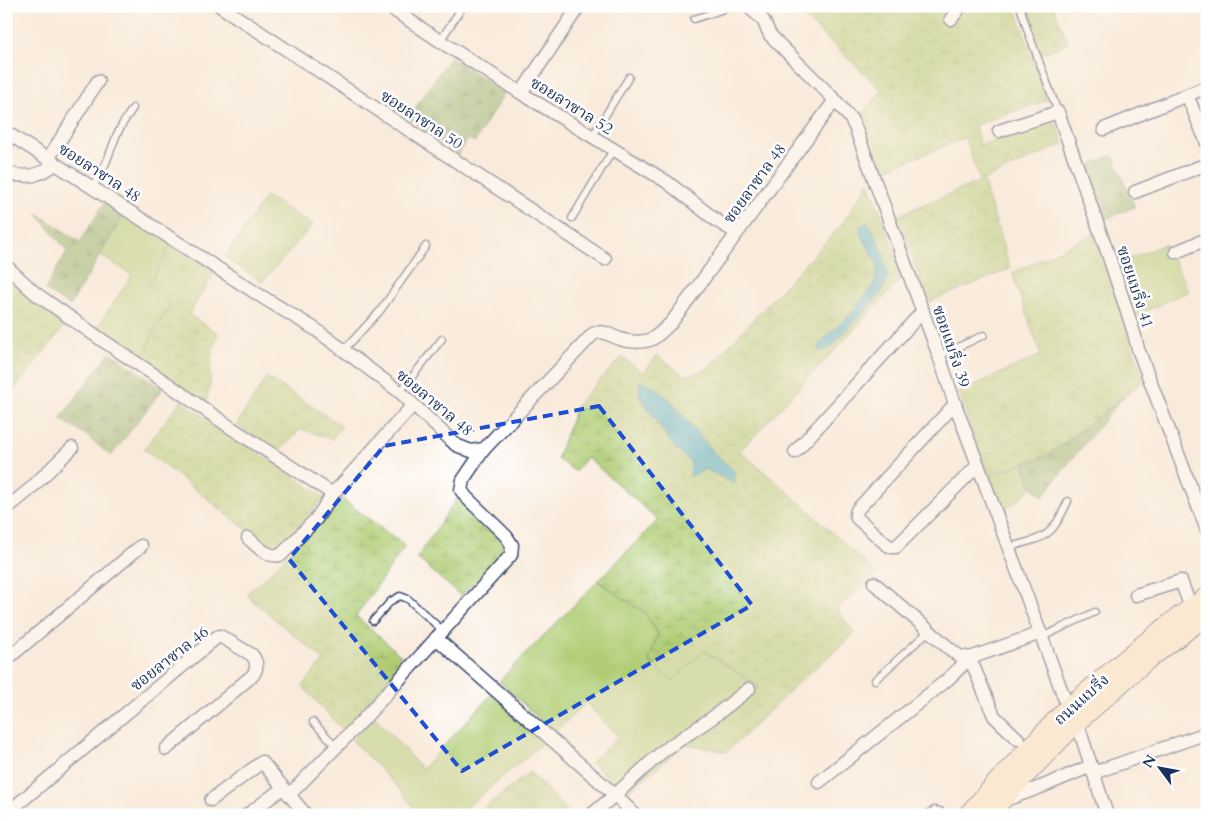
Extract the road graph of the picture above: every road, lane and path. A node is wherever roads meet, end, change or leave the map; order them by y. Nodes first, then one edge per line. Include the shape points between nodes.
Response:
1 (220, 6) edge
2 (388, 6) edge
3 (463, 6) edge
4 (579, 6) edge
5 (728, 6) edge
6 (748, 6) edge
7 (766, 6) edge
8 (961, 6) edge
9 (1020, 6) edge
10 (694, 19) dead end
11 (951, 19) dead end
12 (763, 20) junction
13 (440, 41) junction
14 (629, 78) dead end
15 (98, 81) dead end
16 (1207, 88) edge
17 (520, 93) junction
18 (1187, 95) junction
19 (836, 100) junction
20 (133, 108) dead end
21 (1058, 112) junction
22 (1104, 129) dead end
23 (998, 131) dead end
24 (6, 132) edge
25 (592, 137) junction
26 (1207, 143) edge
27 (613, 150) junction
28 (52, 161) junction
29 (1207, 164) edge
30 (6, 174) edge
31 (93, 187) junction
32 (1135, 192) dead end
33 (572, 218) dead end
34 (737, 234) junction
35 (1207, 239) edge
36 (426, 246) dead end
37 (1176, 252) dead end
38 (606, 259) dead end
39 (6, 266) edge
40 (922, 311) junction
41 (984, 335) dead end
42 (442, 339) dead end
43 (344, 350) junction
44 (939, 356) junction
45 (400, 392) junction
46 (955, 404) junction
47 (413, 405) junction
48 (72, 448) dead end
49 (484, 450) junction
50 (796, 452) dead end
51 (978, 465) junction
52 (334, 492) junction
53 (1068, 501) dead end
54 (6, 509) edge
55 (1207, 530) edge
56 (248, 538) dead end
57 (141, 546) dead end
58 (1009, 548) junction
59 (874, 583) dead end
60 (1136, 595) dead end
61 (1207, 597) edge
62 (1095, 612) dead end
63 (1199, 612) edge
64 (373, 621) dead end
65 (929, 631) junction
66 (440, 635) junction
67 (1042, 635) junction
68 (970, 658) junction
69 (6, 660) edge
70 (875, 680) dead end
71 (749, 689) dead end
72 (1072, 715) junction
73 (313, 722) dead end
74 (1207, 733) edge
75 (1018, 740) dead end
76 (337, 747) junction
77 (166, 749) dead end
78 (1092, 770) junction
79 (819, 782) dead end
80 (286, 792) junction
81 (616, 795) junction
82 (211, 800) dead end
83 (995, 808) edge
84 (6, 814) edge
85 (247, 815) edge
86 (306, 815) edge
87 (591, 815) edge
88 (635, 815) edge
89 (926, 815) edge
90 (944, 815) edge
91 (968, 815) edge
92 (1107, 815) edge

1 - 38 street, ซอยลาซาล 50
2 - 13 street, ซอยลาซาล 52
3 - 13 lane
4 - 17 street
5 - 10 lane
6 - 12 street, ซอยแบริ่ง 39
7 - 12 street
8 - 11 street
9 - 21 lane
12 - 19 street, ซอยแบริ่ง 39 via 770,35
13 - 17 street, ซอยลาซาล 52
14 - 25 lane
15 - 28 street
16 - 18 street
17 - 25 street, ซอยลาซาล 52
18 - 22 street
18 - 26 street
19 - 34 street, ซอยลาซาล 48
19 - 40 street, ซอยแบริ่ง 39 via 855,127
20 - 31 lane
21 - 23 street
21 - 55 street, ซอยแบริ่ง 41 via 1138,349
24 - 28 street, ซอยลาซาล 48
25 - 27 street, ซอยลาซาล 52
27 - 33 lane
27 - 34 street, ซอยลาซาล 52 via 667,182
28 - 30 street via 35,176
28 - 31 street, ซอยลาซาล 48
29 - 32 street
31 - 43 street, ซอยลาซาล 48
34 - 49 street, ซอยลาซาล 48 via 671,323 654,338 628,341 606,332 593,334
35 - 37 street
36 - 43 lane via 380,311
39 - 52 street via 35,293 102,340 238,433
40 - 44 street, ซอยแบริ่ง 39
40 - 50 street
41 - 44 lane
42 - 45 lane
43 - 45 street, ซอยลาซาล 48
44 - 46 street, ซอยแบริ่ง 39
45 - 47 street, ซอยลาซาล 48
46 - 51 street, ซอยแบริ่ง 39
46 - 51 street via 857,510 857,518 887,544 896,547
47 - 49 street, ซอยลาซาล 48 via 456,445 471,451
47 - 52 street
48 - 54 street
49 - 66 street via 461,490 506,536 512,545 512,555
51 - 58 street, ซอยแบริ่ง 39
52 - 56 street via 316,519 281,555 265,553
53 - 58 lane via 1059,521 1048,534
57 - 69 street
58 - 67 street, ซอยแบริ่ง 39
59 - 65 street
60 - 63 street via 1181,581
61 - 63 main road, ถนนแบริ่ง
62 - 67 lane
63 - 72 main road, ถนนแบริ่ง via 1146,643
64 - 66 lane via 391,600 400,596 408,599
65 - 68 street via 960,656
65 - 70 lane
66 - 76 street
66 - 81 street
67 - 68 street
67 - 72 street, ซอยแบริ่ง 39
68 - 75 street via 994,716
68 - 79 street
71 - 81 street via 663,751
72 - 78 street, ซอยแบริ่ง 39
72 - 83 main road, ถนนแบริ่ง
72 - 91 main road, ถนนแบริ่ง via 998,781
73 - 76 lane
74 - 78 street
76 - 80 street
77 - 84 street, ซอยลาซาล 46 via 253,675 256,663 252,655 217,637
78 - 83 street via 1041,787
78 - 92 street, ซอยแบริ่ง 39
80 - 82 street via 262,762
80 - 85 street
80 - 86 street
81 - 87 street
81 - 88 street
89 - 90 lane via 934,810

